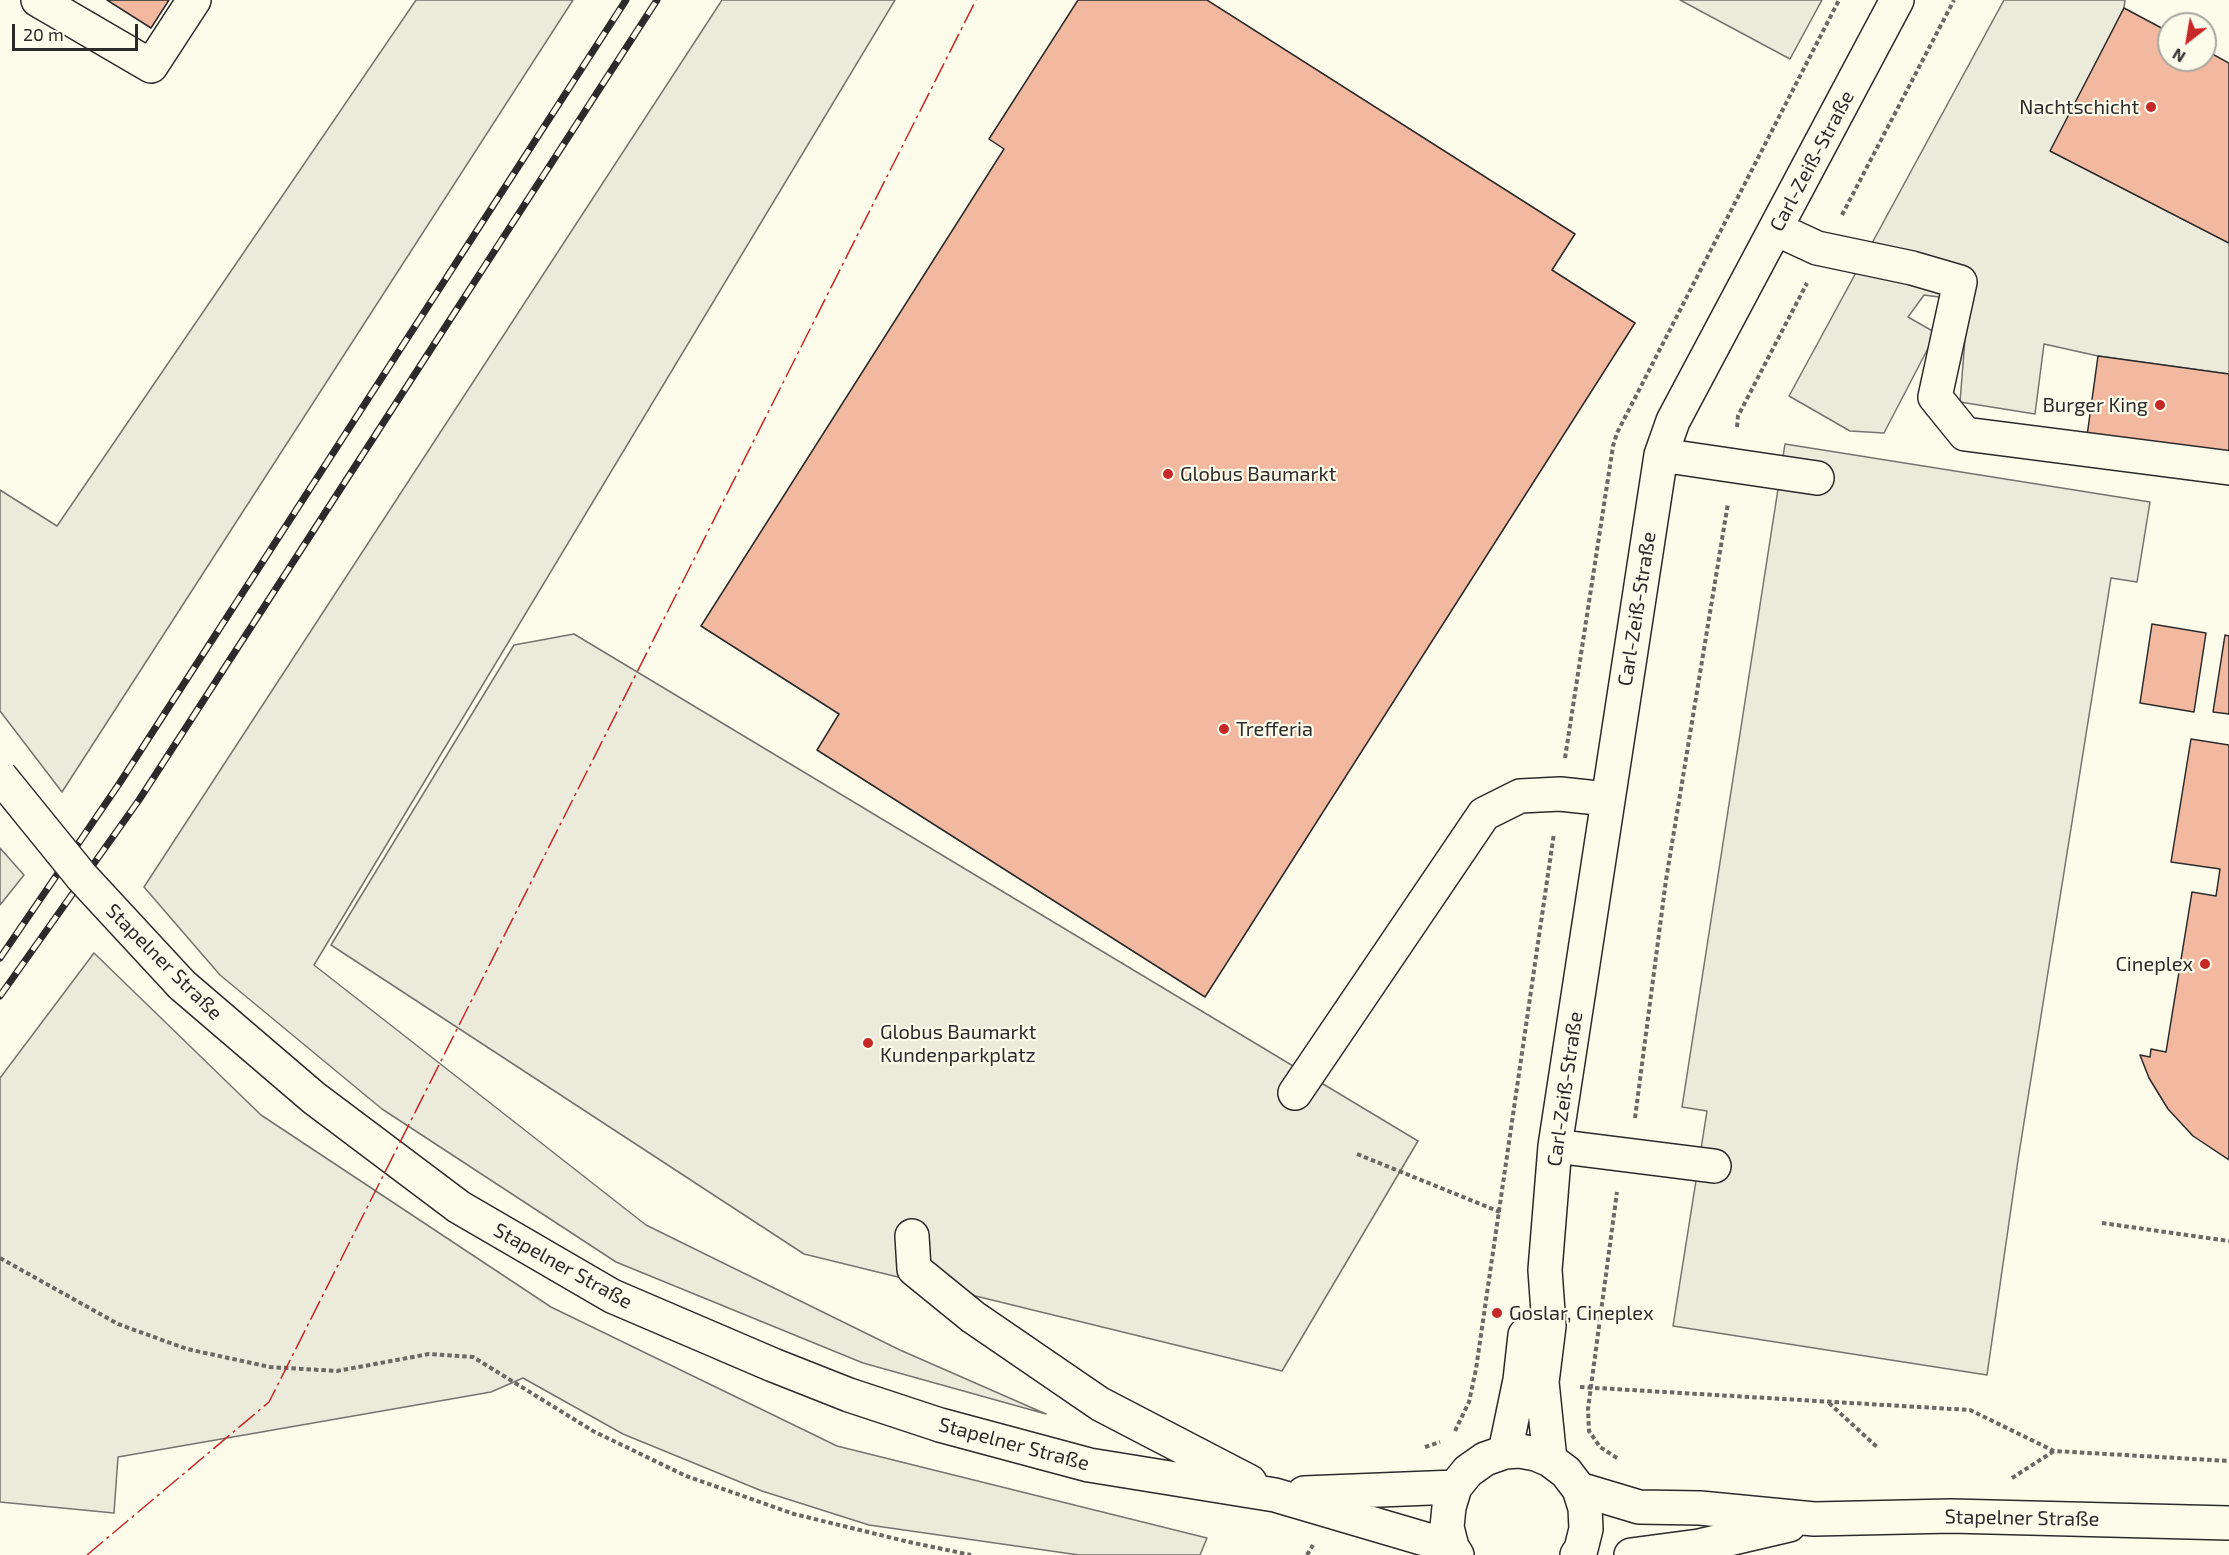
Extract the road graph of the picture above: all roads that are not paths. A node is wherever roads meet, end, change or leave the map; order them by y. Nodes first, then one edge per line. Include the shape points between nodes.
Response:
1 (38, 0) edge
2 (194, 0) edge
3 (1897, 0) edge
4 (1776, 229) junction
5 (1661, 455) junction
6 (2229, 468) edge
7 (1817, 478) dead end
8 (0, 776) edge
9 (1607, 799) junction
10 (1295, 1093) dead end
11 (1555, 1146) junction
12 (1714, 1166) dead end
13 (912, 1236) dead end
14 (1545, 1270) junction
15 (1505, 1452) junction
16 (1550, 1460) junction
17 (1455, 1487) junction
18 (1579, 1489) junction
19 (1275, 1495) junction
20 (1814, 1519) junction
21 (2229, 1523) edge
22 (1455, 1551) edge
23 (1576, 1555) edge
24 (1631, 1555) edge

1 - 2 street via 151,66
3 - 4 street, Carl-Zeiß-Straße
4 - 5 street, Carl-Zeiß-Straße via 1673,421
4 - 6 street via 1824,249 1960,282 1935,397 1965,434
5 - 7 street
5 - 9 street, Carl-Zeiß-Straße
8 - 19 street, Stapelner Straße, bridge via 82,878 182,985 314,1098 459,1207 612,1296 849,1395 940,1425 1089,1465
9 - 10 street via 1560,794 1520,796 1484,814
9 - 11 street, Carl-Zeiß-Straße
11 - 12 street
11 - 14 street, Carl-Zeiß-Straße
13 - 19 street via 914,1269 973,1317 1100,1404
14 - 15 street, Carl-Zeiß-Straße via 1526,1329
14 - 16 street, Carl-Zeiß-Straße via 1549,1326 1542,1382
15 - 16 street via 1520,1451
15 - 17 street via 1485,1459
16 - 18 street
17 - 19 street, Stapelner Straße
17 - 22 street, Stapelner Straße via 1447,1527
18 - 20 street, Stapelner Straße via 1639,1507 1700,1508
18 - 23 street via 1586,1529
19 - 22 street, Stapelner Straße
20 - 21 street, Stapelner Straße via 1951,1516
20 - 24 street, Stapelner Straße via 1699,1546

